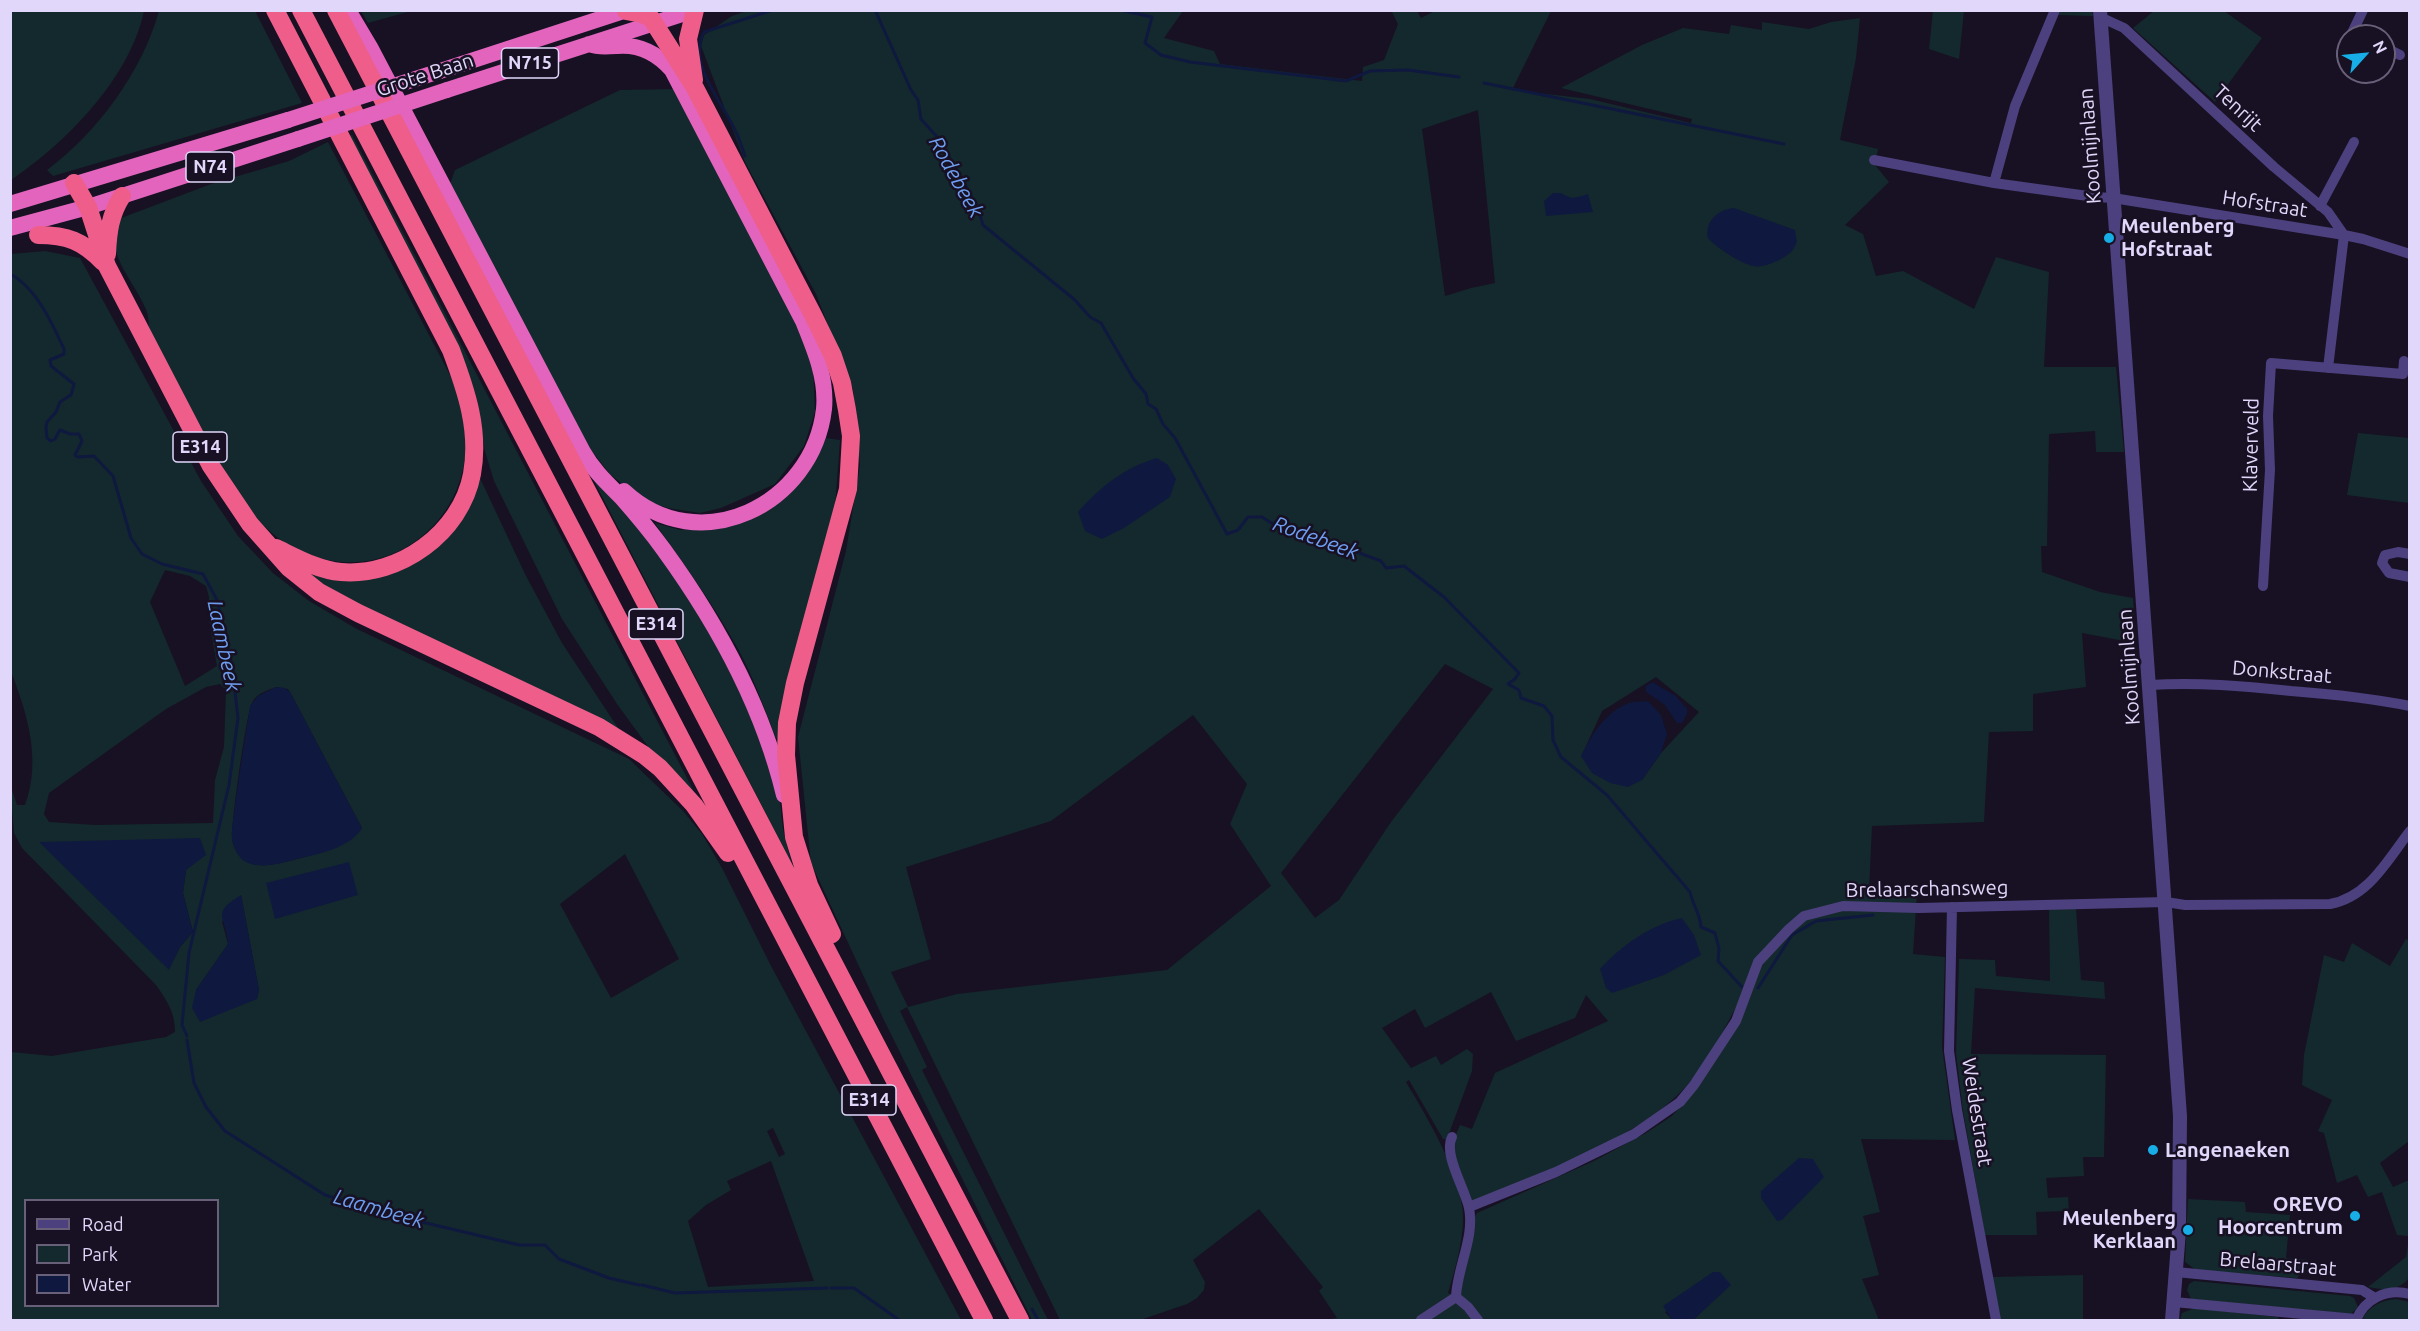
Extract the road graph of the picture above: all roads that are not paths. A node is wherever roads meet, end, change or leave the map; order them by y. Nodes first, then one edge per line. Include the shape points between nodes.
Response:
1 (275, 10) edge
2 (301, 10) edge
3 (336, 10) edge
4 (348, 10) edge
5 (2055, 10) edge
6 (2363, 10) edge
7 (626, 11) edge
8 (690, 11) edge
9 (2100, 14) edge
10 (656, 24) junction
11 (2356, 24) edge
12 (590, 44) junction
13 (2396, 53) edge
14 (2400, 55) dead end
15 (695, 88) junction
16 (364, 95) joint
17 (374, 114) joint
18 (2355, 142) dead end
19 (1874, 160) dead end
20 (74, 183) junction
21 (1994, 183) junction
22 (122, 196) junction
23 (2113, 198) junction
24 (10, 204) edge
25 (2320, 206) junction
26 (83, 209) junction
27 (10, 228) edge
28 (10, 235) edge
29 (38, 235) joint
30 (2344, 235) junction
31 (89, 247) junction
32 (2409, 254) edge
33 (106, 266) junction
34 (2404, 361) dead end
35 (2328, 368) junction
36 (576, 439) junction
37 (269, 544) junction
38 (2409, 554) edge
39 (2409, 577) edge
40 (2263, 586) dead end
41 (2150, 685) junction
42 (2409, 706) edge
43 (2409, 831) edge
44 (794, 837) junction
45 (2405, 847) edge
46 (754, 880) junction
47 (2166, 902) junction
48 (1952, 907) junction
49 (909, 1108) junction
50 (1452, 1137) dead end
51 (1469, 1208) junction
52 (2176, 1272) junction
53 (2408, 1292) edge
54 (1456, 1297) junction
55 (2375, 1298) junction
56 (2174, 1302) junction
57 (984, 1320) edge
58 (1020, 1320) edge
59 (1421, 1320) edge
60 (1478, 1320) edge
61 (1996, 1320) edge
62 (2172, 1320) edge
63 (2356, 1320) edge

1 - 37 highway, E314 via 451,350 466,388 474,453 469,485 456,512 428,545 408,558 370,570 340,572 315,566
2 - 46 highway, E314
3 - 49 highway, E314
4 - 36 highway, E314
5 - 21 street via 2015,106
6 - 11 street
7 - 10 highway via 646,16
7 - 16 highway, Grote Baan / N715, bridge
8 - 10 highway, Grote Baan / N715
8 - 15 highway, E314 via 688,39
9 - 23 street, Koolmijnlaan
9 - 25 street, Tenrijt via 2124,28
10 - 12 highway, Grote Baan / N715
10 - 15 highway, E314
12 - 17 highway, Grote Baan / N715, bridge
12 - 36 highway, E314 via 600,48 619,45 643,49 672,70 803,321 822,374 824,406 815,446 793,481 759,508 716,522 675,519 638,501 616,484
13 - 14 street
15 - 44 highway, E314 via 828,346 848,410 848,489 795,683 788,723 787,772
16 - 20 highway, N74, bridge
17 - 22 highway, N74, bridge
18 - 25 street
19 - 21 street, Hofstraat
20 - 24 highway, N74
20 - 26 highway, E314
21 - 23 street, Hofstraat
22 - 26 highway, N74
22 - 33 highway via 108,231
23 - 30 street, Hofstraat
23 - 41 street, Koolmijnlaan
25 - 30 street, Tenrijt
26 - 27 highway, N74
26 - 31 highway, E314
26 - 33 highway, E314
28 - 29 highway
29 - 31 highway, E314 via 63,237
30 - 32 street, Hofstraat
30 - 35 street
31 - 33 highway, E314
33 - 37 highway, E314 via 232,502
34 - 35 street, Klaverveld via 2403,374
35 - 40 street, Klaverveld via 2271,363
36 - 44 highway, E314 via 590,464 664,550 714,629 759,717 777,765
37 - 46 highway, E314 via 289,568 319,592 358,614 599,727 644,755 694,805 731,859
38 - 39 street via 2385,555 2382,563 2389,573
41 - 42 street, Donkstraat via 2227,685 2372,698
41 - 47 street, Koolmijnlaan
43 - 45 street, Brelaarschansweg
44 - 49 highway, E314 via 809,885 897,1065
45 - 47 street, Brelaarschansweg via 2365,888 2337,903 2185,906
46 - 57 highway, E314
47 - 48 street, Brelaarschansweg
47 - 52 street, Koolmijnlaan via 2180,1116
48 - 51 street, Brelaarschansweg via 1843,906 1804,916 1758,962 1736,1021 1680,1102 1634,1134
48 - 61 street, Weidestraat via 1949,1051
49 - 58 highway, E314
50 - 51 street via 1451,1156
51 - 54 street
52 - 55 street, Brelaarstraat via 2362,1290
52 - 56 street, Koolmijnlaan
53 - 55 street, Brelaarstraat
54 - 59 street
54 - 60 street
55 - 63 street
56 - 62 street, Koolmijnlaan
56 - 63 street

